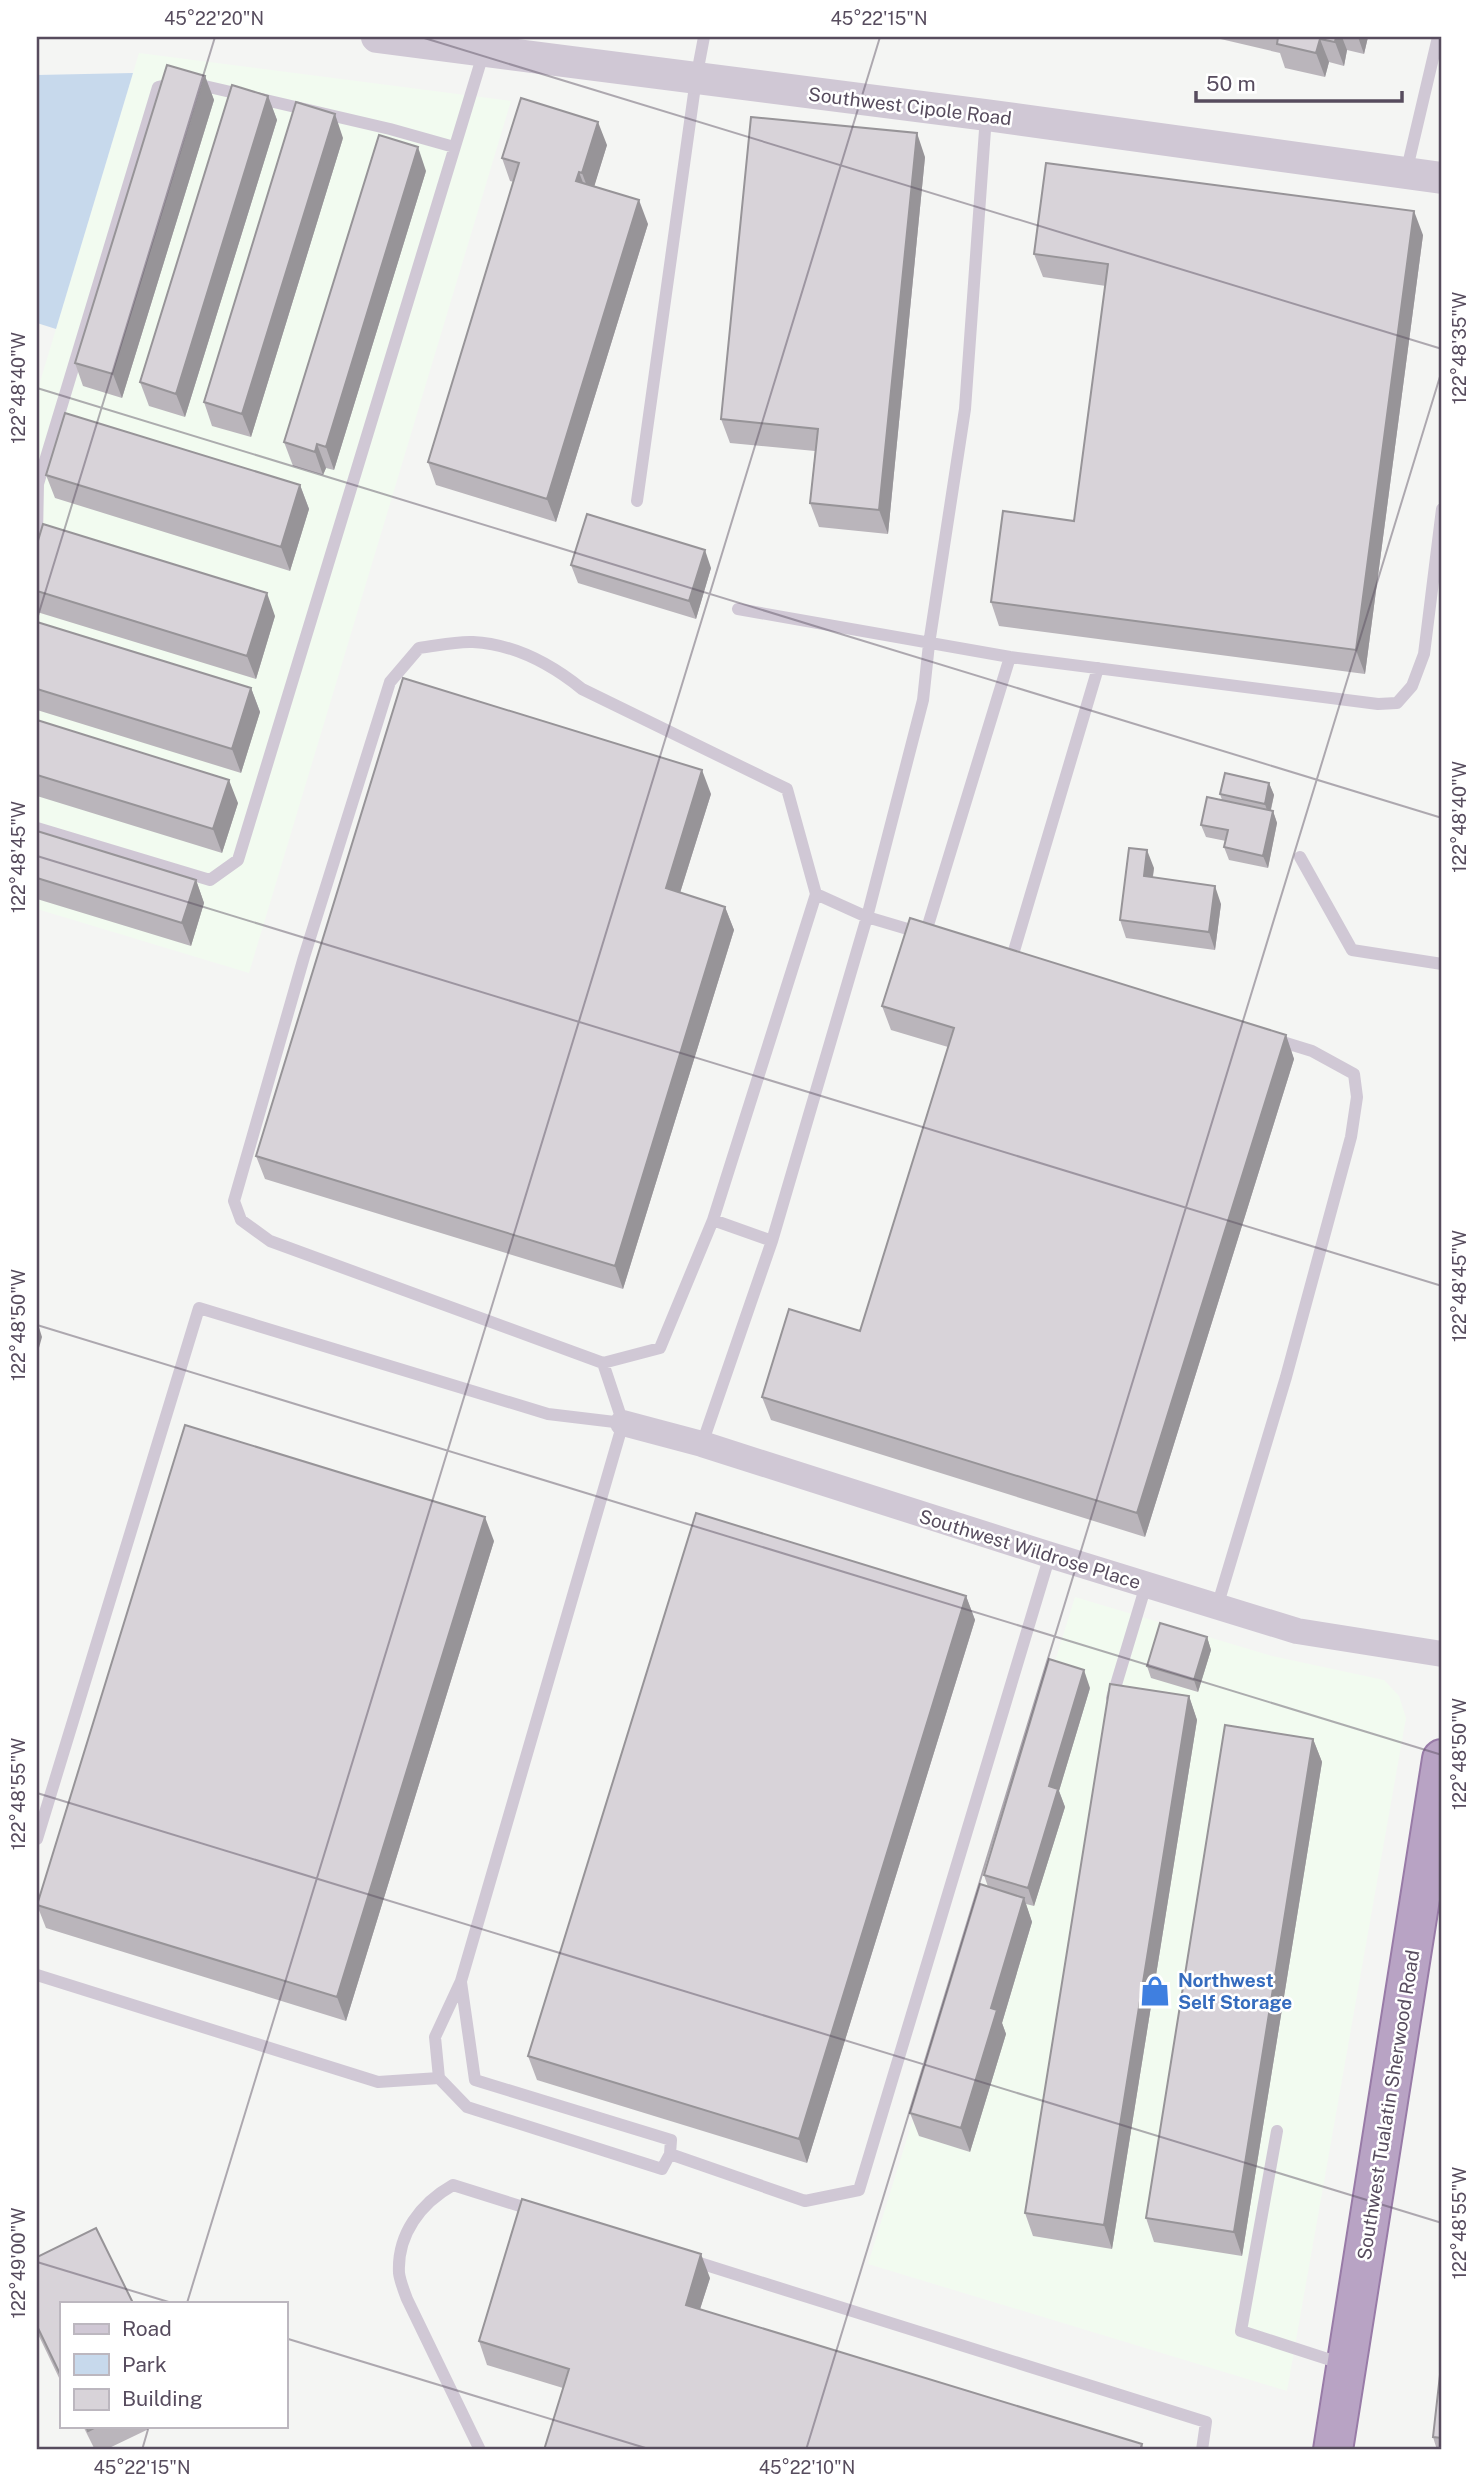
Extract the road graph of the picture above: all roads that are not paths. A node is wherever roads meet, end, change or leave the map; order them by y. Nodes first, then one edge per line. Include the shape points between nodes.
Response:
1 (377, 37) edge
2 (704, 37) edge
3 (1438, 37) edge
4 (484, 51) junction
5 (696, 79) junction
6 (986, 116) junction
7 (454, 147) junction
8 (1406, 173) junction
9 (1442, 178) edge
10 (637, 501) dead end
11 (1442, 509) edge
12 (37, 536) edge
13 (738, 609) dead end
14 (929, 644) junction
15 (1010, 657) junction
16 (1098, 668) junction
17 (37, 828) edge
18 (1300, 857) dead end
19 (816, 894) junction
20 (867, 917) junction
21 (1024, 964) edge
22 (1442, 964) edge
23 (1259, 1035) edge
24 (713, 1220) junction
25 (772, 1241) junction
26 (603, 1363) junction
27 (623, 1423) junction
28 (702, 1444) junction
29 (1050, 1555) junction
30 (1146, 1585) junction
31 (1217, 1607) junction
32 (1442, 1654) edge
33 (1109, 1707) edge
34 (1442, 1759) edge
35 (37, 1839) edge
36 (37, 1975) edge
37 (461, 1981) junction
38 (439, 2078) junction
39 (1277, 2131) dead end
40 (670, 2154) junction
41 (546, 2214) edge
42 (678, 2256) edge
43 (1347, 2365) junction
44 (480, 2450) edge
45 (1202, 2450) edge
46 (1333, 2450) edge

1 - 4 street, Southwest Cipole Road
2 - 5 lane
3 - 8 lane
4 - 5 street, Southwest Cipole Road
4 - 7 lane
5 - 6 street, Southwest Cipole Road
5 - 10 lane
6 - 8 street, Southwest Cipole Road
6 - 14 lane via 965,409
7 - 12 lane via 181,81 158,87 38,484
7 - 17 lane via 238,860 210,880
8 - 9 street, Southwest Cipole Road
11 - 16 lane via 1424,654 1412,686 1397,703 1378,705
13 - 14 lane
14 - 15 lane
14 - 20 lane via 923,700
15 - 16 lane
15 - 20 lane via 931,937
16 - 21 lane via 1005,959
18 - 22 lane via 1352,950
19 - 20 lane
19 - 24 lane
19 - 26 lane via 788,789 582,689 561,672 506,647 472,642 419,648 390,682 234,1201 241,1220 270,1241
20 - 25 lane
23 - 31 lane via 1311,1051 1354,1074 1357,1097 1351,1137 1290,1363
24 - 25 lane
24 - 26 lane via 660,1348
25 - 28 lane
26 - 27 lane
27 - 28 street, Southwest Wildrose Place
27 - 35 lane via 548,1414 199,1308
27 - 37 lane
28 - 29 street, Southwest Wildrose Place
29 - 30 street, Southwest Wildrose Place
29 - 40 lane via 859,2190 805,2201
30 - 31 street, Southwest Wildrose Place
30 - 33 lane
31 - 32 street, Southwest Wildrose Place via 1297,1631
34 - 43 highway, Southwest Tualatin Sherwood Road
36 - 38 lane via 377,2082
37 - 38 lane via 435,2037
37 - 40 lane via 475,2080 671,2140
38 - 40 lane via 467,2107 662,2169
39 - 43 lane via 1241,2330
41 - 44 lane via 453,2185 416,2214 404,2239 400,2273 407,2299
42 - 45 lane via 1206,2422
43 - 46 highway, Southwest Tualatin Sherwood Road

